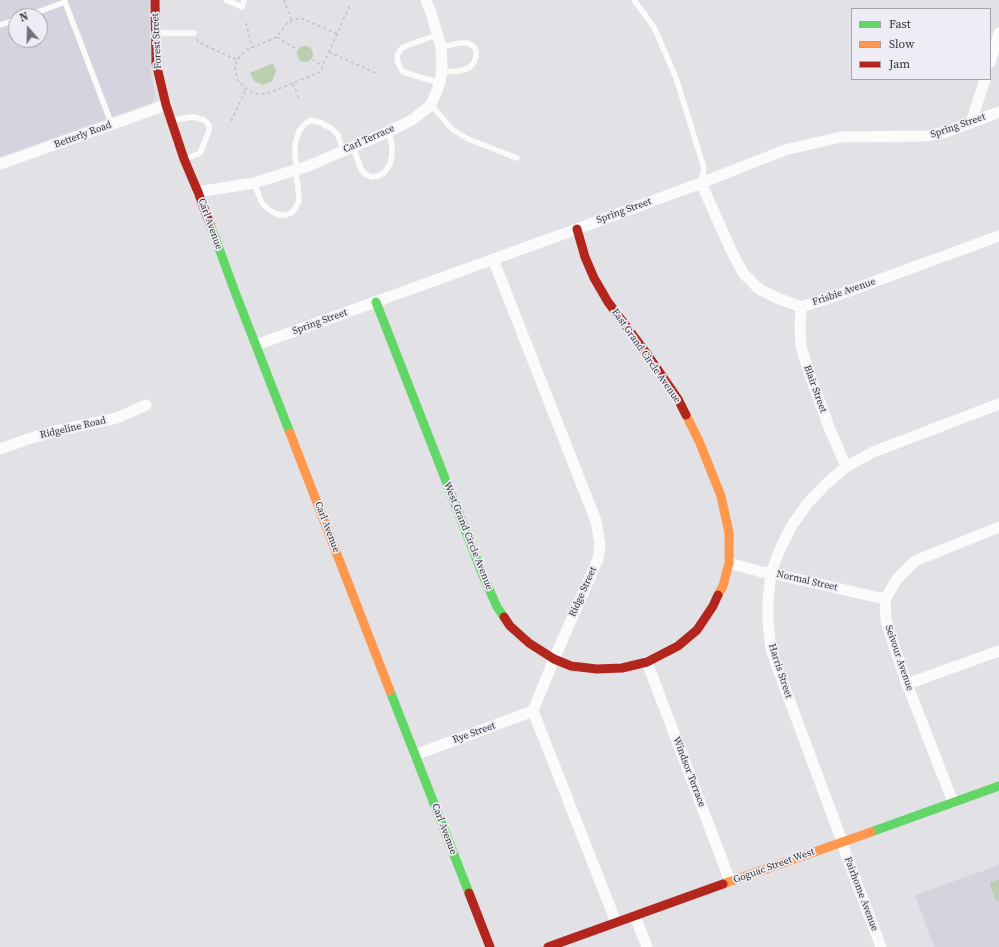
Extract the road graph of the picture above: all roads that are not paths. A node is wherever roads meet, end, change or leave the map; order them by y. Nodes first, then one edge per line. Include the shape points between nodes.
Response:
1 (155, 0) edge
2 (226, 0) edge
3 (244, 0) edge
4 (426, 0) edge
5 (634, 0) edge
6 (65, 1) edge
7 (47, 8) edge
8 (155, 33) junction
9 (194, 33) road end
10 (999, 33) edge
11 (437, 35) junction
12 (441, 47) junction
13 (991, 59) edge
14 (440, 78) junction
15 (984, 80) edge
16 (166, 105) junction
17 (431, 105) junction
18 (999, 112) edge
19 (171, 120) junction
20 (971, 122) junction
21 (112, 125) junction
22 (389, 131) junction
23 (348, 149) junction
24 (517, 158) dead end
25 (184, 159) junction
26 (0, 164) edge
27 (297, 169) junction
28 (254, 183) junction
29 (701, 183) junction
30 (198, 192) junction
31 (577, 229) junction
32 (999, 236) edge
33 (493, 259) junction
34 (376, 302) junction
35 (801, 307) junction
36 (256, 345) junction
37 (999, 404) edge
38 (146, 405) dead end
39 (0, 449) edge
40 (846, 467) junction
41 (999, 527) edge
42 (729, 563) junction
43 (771, 573) junction
44 (885, 599) junction
45 (999, 651) edge
46 (554, 659) junction
47 (647, 662) junction
48 (908, 684) junction
49 (533, 711) junction
50 (415, 755) junction
51 (999, 786) edge
52 (953, 802) junction
53 (842, 842) junction
54 (730, 881) junction
55 (635, 916) junction
56 (616, 922) junction
57 (490, 947) edge
58 (548, 947) edge
59 (647, 947) edge
60 (881, 947) edge

1 - 8 street, Forest Street
2 - 3 lane via 242,7
4 - 11 street, Carl Terrace
5 - 29 lane via 654,27 676,78 704,168
6 - 7 lane
6 - 21 lane
8 - 9 lane
8 - 16 street, Forest Street via 156,62
10 - 13 street
11 - 12 street, Carl Terrace
11 - 14 lane via 402,48 397,59 404,72
12 - 14 street, Carl Terrace
12 - 14 lane via 468,43 474,46 476,57 469,68
14 - 17 street, Carl Terrace
15 - 20 street
16 - 19 street, Carl Avenue
16 - 21 street, Betterly Road
17 - 22 street, Carl Terrace via 412,120
17 - 24 lane via 458,134
18 - 20 street, Spring Street
19 - 25 street, Carl Avenue
19 - 25 lane via 193,117 204,120 209,125 200,153
20 - 29 street, Spring Street via 946,132 926,136 841,137 810,144 784,150
21 - 26 street, Betterly Road
22 - 23 street, Carl Terrace
22 - 23 lane via 392,147 390,164 385,172 378,176 365,174
23 - 27 street, Carl Terrace
23 - 27 lane via 331,128 311,120 299,131 295,144
25 - 30 street, Carl Avenue
27 - 28 street, Carl Terrace
27 - 28 lane via 298,201 295,209 285,215 269,210 262,203
28 - 30 street, Carl Terrace
29 - 31 street, Spring Street
29 - 35 street, Frisbie Avenue via 743,273 759,289
30 - 36 street, Carl Avenue
31 - 33 street, Spring Street
31 - 42 street, East Grand Circle Avenue via 594,278 608,302 678,399 699,441 721,496 729,533
32 - 35 street, Frisbie Avenue via 838,296
33 - 34 street, Spring Street
33 - 46 street, Ridge Street via 596,521 600,544 598,559
34 - 36 street, Spring Street
34 - 46 street, West Grand Circle Avenue via 497,607 510,626 524,639
35 - 40 street, Blair Street via 801,347
36 - 50 street, Carl Avenue
37 - 40 street, Harris Street via 873,452
38 - 39 street, Ridgeline Road via 117,418 55,431
40 - 43 street, Harris Street via 807,504 780,549
41 - 44 street via 915,561 898,578
42 - 43 street, Normal Street
42 - 47 street, East Grand Circle Avenue via 723,586 697,630 678,646
43 - 44 street, Normal Street
43 - 53 street, Harris Street via 768,600 771,649
44 - 48 street, Seivour Avenue via 886,620
45 - 48 street
46 - 47 street, West Grand Circle Avenue via 571,666 597,669 622,668
46 - 49 street, Ridge Street
47 - 54 street, Windsor Terrace
48 - 52 street, Seivour Avenue
49 - 50 street, Rye Street
49 - 56 street
50 - 57 street, Carl Avenue
51 - 52 street, Goguac Street West
52 - 53 street, Goguac Street West
53 - 54 street, Goguac Street West
53 - 60 street, Fairhome Avenue
54 - 55 street, Goguac Street West
55 - 56 street, Goguac Street West
55 - 59 street
56 - 58 street, Goguac Street West

